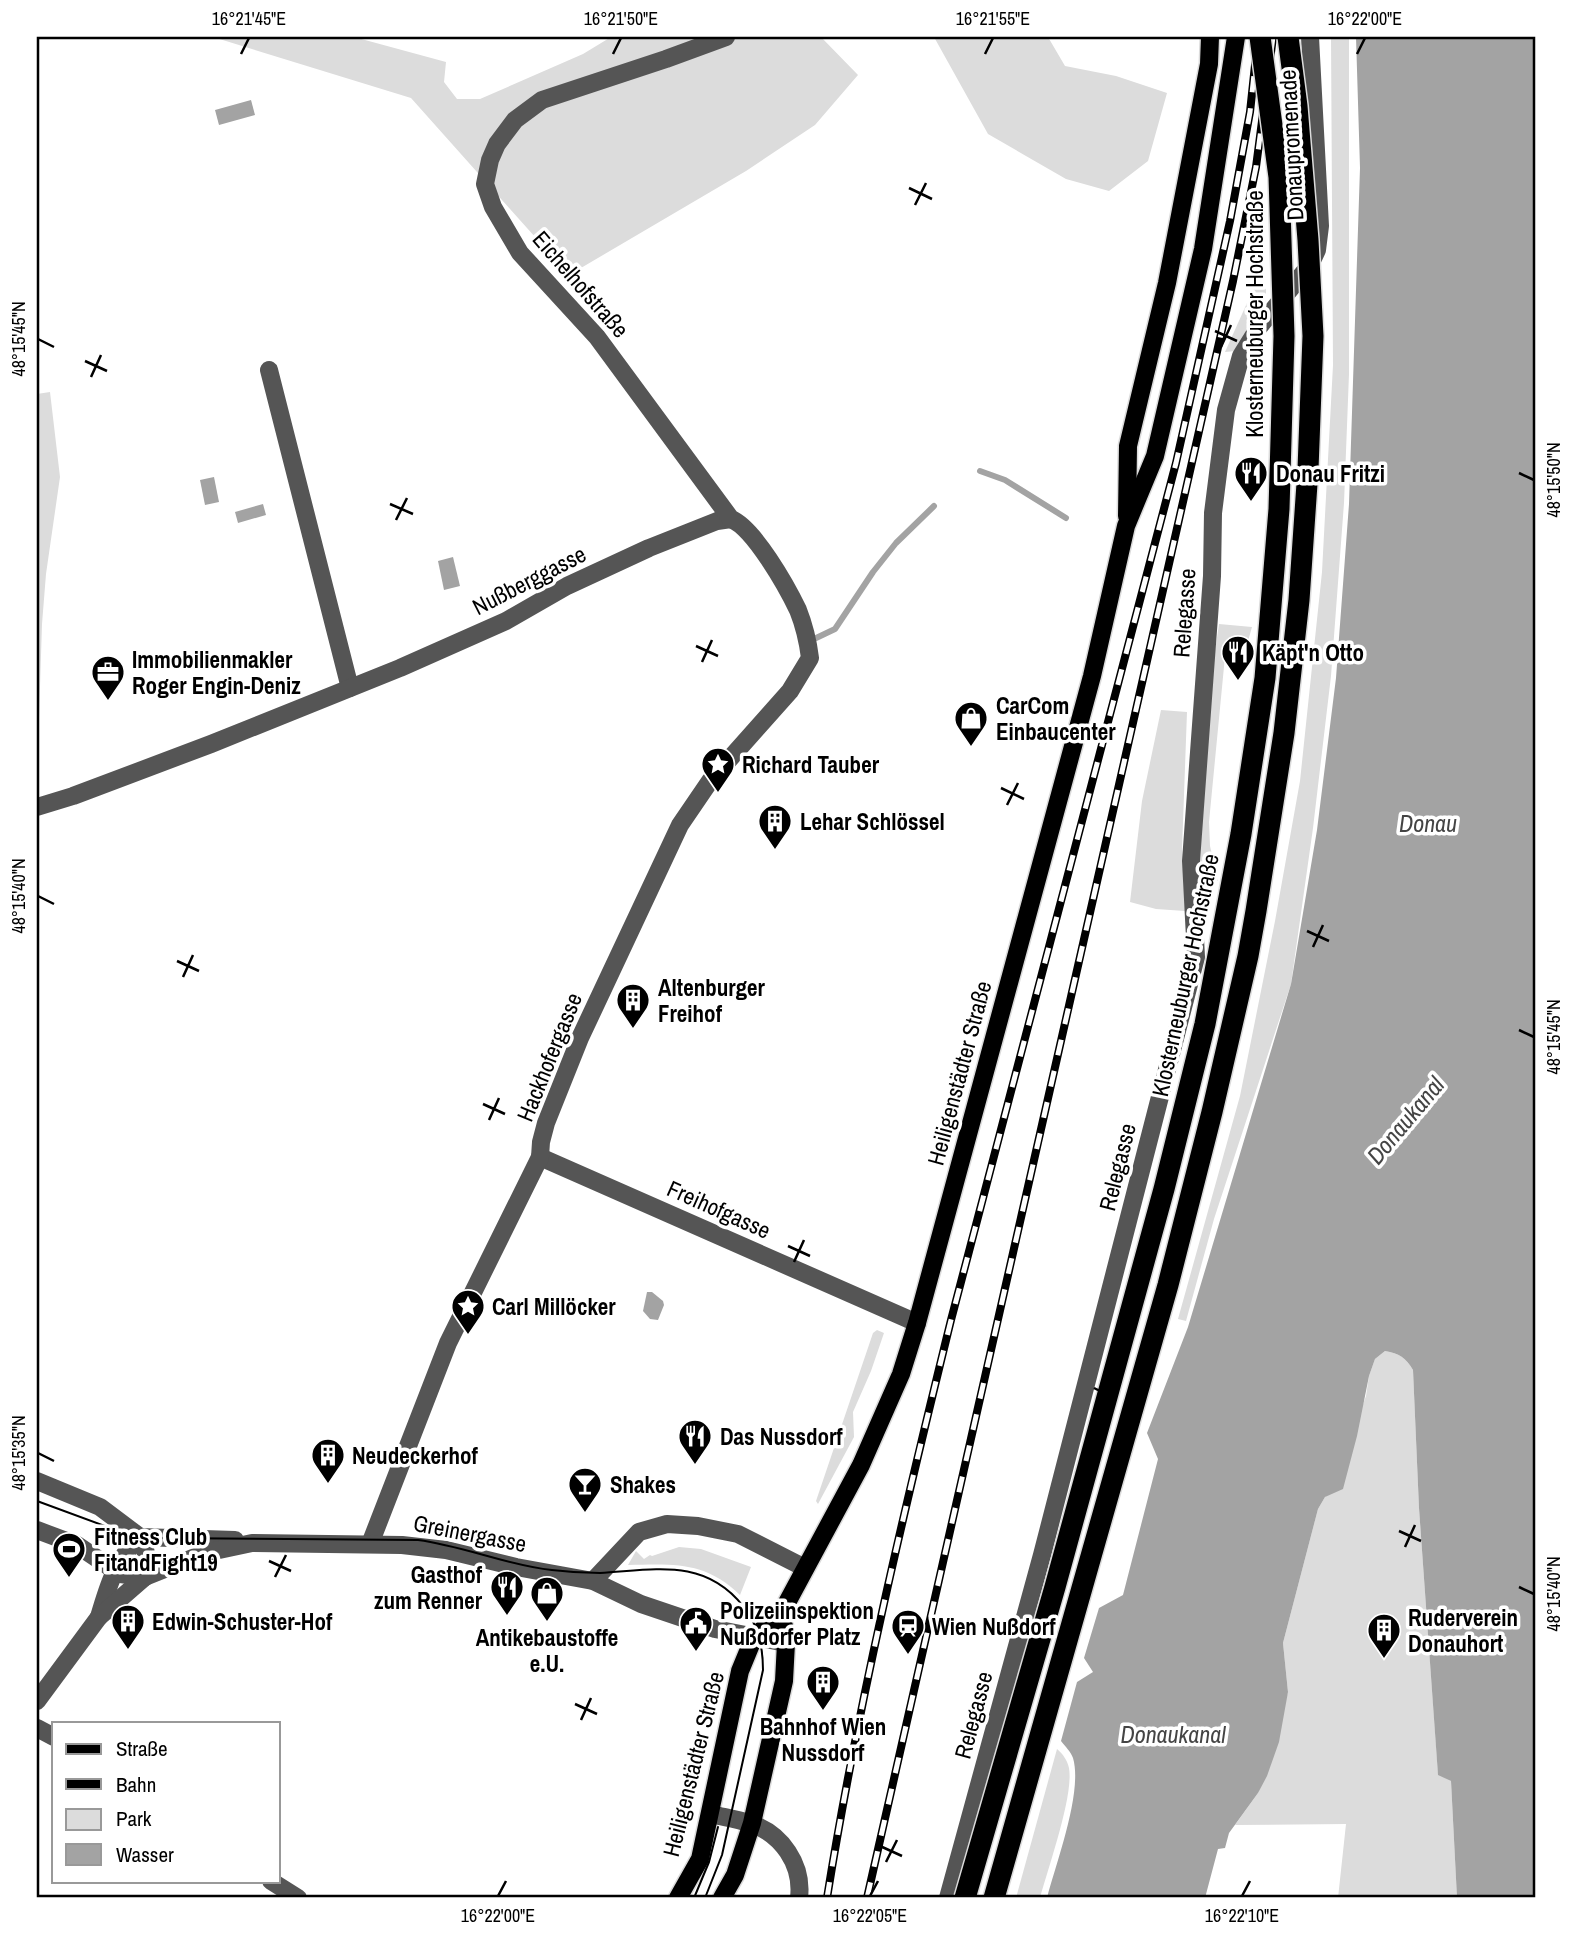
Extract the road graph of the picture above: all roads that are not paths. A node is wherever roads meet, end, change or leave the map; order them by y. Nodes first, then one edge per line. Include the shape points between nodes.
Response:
1 (726, 37) edge
2 (1210, 37) edge
3 (1236, 37) edge
4 (1260, 37) edge
5 (1288, 37) edge
6 (1310, 37) edge
7 (1317, 250) joint
8 (269, 370) dead end
9 (731, 519) junction
10 (1126, 526) junction
11 (810, 658) joint
12 (350, 688) junction
13 (37, 807) edge
14 (540, 1157) junction
15 (917, 1323) junction
16 (37, 1481) edge
17 (37, 1530) edge
18 (140, 1537) junction
19 (252, 1543) junction
20 (370, 1544) junction
21 (805, 1568) junction
22 (113, 1571) junction
23 (145, 1577) junction
24 (593, 1581) junction
25 (782, 1612) junction
26 (99, 1617) junction
27 (754, 1637) junction
28 (786, 1643) junction
29 (37, 1702) edge
30 (711, 1814) junction
31 (752, 1824) junction
32 (273, 1882) edge
33 (298, 1898) edge
34 (678, 1898) edge
35 (722, 1898) edge
36 (799, 1898) edge
37 (948, 1898) edge
38 (965, 1898) edge
39 (994, 1898) edge

1 - 9 street, Eichelhofstraße via 529,107 496,144 485,184 520,253 597,337
2 - 10 main road via 1209,64 1167,283 1128,446
3 - 10 main road via 1203,249 1155,456
4 - 38 highway, Klosterneuburger Hochstraße, bridge via 1279,177 1284,336 1279,509 1265,678 1241,835 1205,1024 1164,1189
5 - 39 highway, bridge via 1302,160 1313,336 1299,600 1256,911 1168,1284
6 - 7 street, Donaupromenade via 1320,226
7 - 37 street, Relegasse via 1241,356 1226,411 1213,513 1191,861 1196,957
8 - 12 street
9 - 11 street, Eichelhofstraße via 752,535 798,610
9 - 12 street, Nußberggasse via 649,548 506,621
10 - 15 main road, Heiligenstädter Straße via 1092,676
11 - 14 street, Hackhofergasse via 790,691 710,781 680,825 580,1038 546,1123
12 - 13 street, Nußberggasse
14 - 15 street, Freihofgasse
14 - 20 street, Hackhofergasse via 448,1343
15 - 21 main road, Heiligenstädter Straße via 901,1374 861,1465
16 - 18 street via 100,1507
17 - 22 street via 77,1545
18 - 19 street, Greinergasse
18 - 22 street, Greinergasse
18 - 23 street via 147,1560
19 - 20 street, Greinergasse
19 - 23 street, Greinergasse via 205,1553
20 - 24 street, Greinergasse via 446,1550
21 - 24 street via 738,1534 667,1524 639,1532
21 - 25 main road, Heiligenstädter Straße
22 - 23 street
22 - 26 street, Greinergasse
23 - 26 street, Greinergasse
24 - 27 street, Greinergasse via 640,1604
25 - 27 main road, Heiligenstädter Straße
25 - 28 main road
26 - 29 street, Greinergasse
27 - 28 street, Greinergasse
27 - 30 main road, Heiligenstädter Straße via 740,1671
28 - 31 main road via 784,1681
30 - 31 street
30 - 34 main road, Heiligenstädter Straße via 700,1859
31 - 35 main road
31 - 36 street via 779,1841 793,1859 799,1874
32 - 33 street

